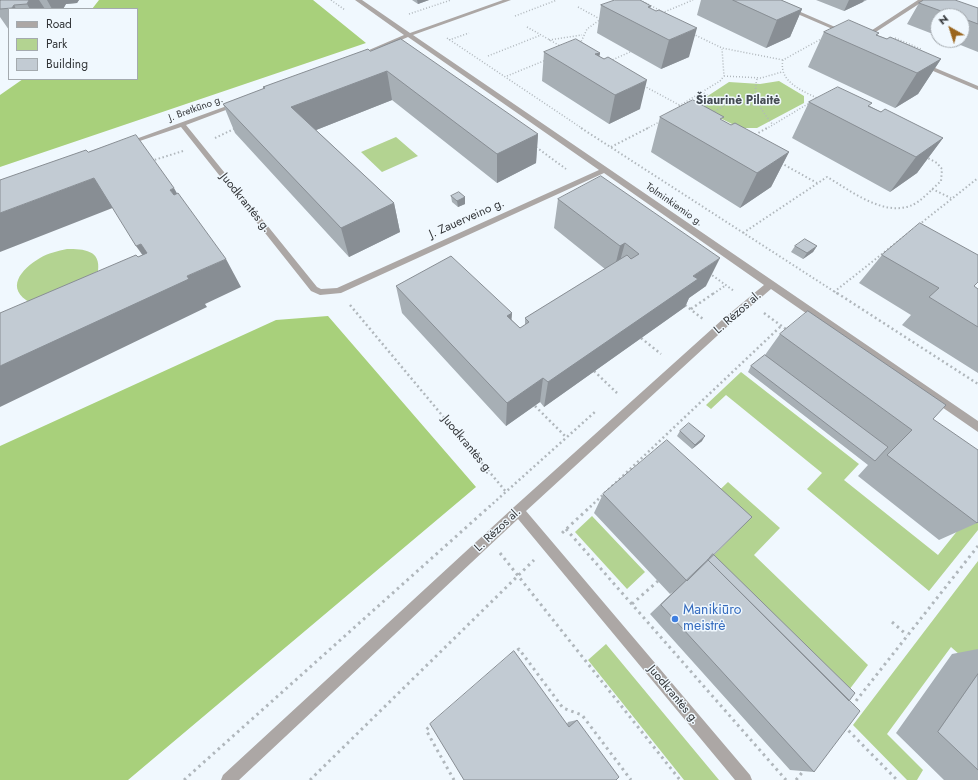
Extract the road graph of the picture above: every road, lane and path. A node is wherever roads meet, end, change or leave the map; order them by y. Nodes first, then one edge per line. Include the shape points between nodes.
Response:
1 (358, 0) edge
2 (451, 0) edge
3 (508, 0) edge
4 (693, 0) edge
5 (768, 0) edge
6 (922, 0) edge
7 (640, 1) edge
8 (578, 8) dead end
9 (664, 12) junction
10 (409, 14) dead end
11 (660, 14) edge
12 (606, 18) edge
13 (600, 19) junction
14 (527, 27) dead end
15 (430, 28) junction
16 (839, 30) junction
17 (688, 32) edge
18 (410, 35) junction
19 (541, 35) junction
20 (582, 35) junction
21 (856, 37) junction
22 (549, 40) junction
23 (869, 42) edge
24 (563, 48) edge
25 (722, 48) junction
26 (579, 49) edge
27 (630, 52) edge
28 (488, 56) dead end
29 (356, 58) edge
30 (547, 59) dead end
31 (783, 60) junction
32 (912, 61) edge
33 (604, 63) edge
34 (782, 72) junction
35 (506, 76) junction
36 (724, 76) junction
37 (757, 79) junction
38 (638, 83) edge
39 (978, 88) edge
40 (701, 92) junction
41 (818, 99) junction
42 (731, 102) junction
43 (825, 102) edge
44 (241, 103) edge
45 (679, 106) junction
46 (759, 106) junction
47 (679, 112) edge
48 (711, 113) edge
49 (665, 119) edge
50 (183, 124) junction
51 (774, 125) junction
52 (752, 138) edge
53 (530, 143) edge
54 (117, 147) edge
55 (610, 147) junction
56 (922, 155) edge
57 (779, 162) dead end
58 (605, 170) junction
59 (978, 178) edge
60 (582, 181) junction
61 (817, 184) junction
62 (932, 188) junction
63 (959, 193) junction
64 (963, 195) dead end
65 (951, 198) junction
66 (916, 226) junction
67 (921, 229) edge
68 (743, 233) junction
69 (707, 271) edge
70 (772, 284) junction
71 (726, 285) junction
72 (338, 290) junction
73 (834, 292) junction
74 (730, 297) dead end
75 (750, 302) junction
76 (682, 303) edge
77 (691, 309) junction
78 (709, 315) dead end
79 (703, 319) junction
80 (697, 324) dead end
81 (781, 326) junction
82 (788, 330) edge
83 (641, 338) edge
84 (667, 349) dead end
85 (661, 354) junction
86 (655, 359) dead end
87 (594, 371) edge
88 (978, 384) edge
89 (623, 388) dead end
90 (617, 393) junction
91 (612, 398) dead end
92 (535, 406) edge
93 (600, 408) dead end
94 (978, 427) edge
95 (566, 437) junction
96 (506, 491) junction
97 (518, 511) junction
98 (566, 529) junction
99 (489, 539) junction
100 (548, 546) junction
101 (978, 546) edge
102 (518, 576) junction
103 (658, 581) edge
104 (632, 604) junction
105 (892, 622) dead end
106 (907, 635) junction
107 (507, 659) edge
108 (848, 710) edge
109 (437, 720) edge
110 (840, 721) edge
111 (806, 768) edge
112 (184, 780) edge
113 (228, 780) edge
114 (310, 780) edge
115 (454, 780) edge
116 (631, 780) edge
117 (680, 780) edge
118 (745, 780) edge
119 (786, 780) edge
120 (796, 780) edge
121 (897, 780) edge

1 - 18 street, Tolminkiemio g.
2 - 10 path
3 - 15 street
4 - 9 path
5 - 16 street
6 - 21 street
7 - 9 path
8 - 13 path
9 - 11 path
12 - 13 path
13 - 20 path via 589,26
14 - 19 path
15 - 18 street
15 - 35 path
16 - 21 street
16 - 31 path
17 - 25 path
18 - 29 street
18 - 58 street, Tolminkiemio g.
19 - 22 path
19 - 28 path
20 - 22 path
20 - 26 path
21 - 23 street
22 - 24 path
25 - 31 path
25 - 36 path
27 - 33 path
30 - 35 path
31 - 34 path via 780,65
32 - 39 street
34 - 37 path via 772,77
34 - 41 path via 795,86
35 - 55 path
36 - 37 path
36 - 40 path
37 - 46 path via 754,91
38 - 45 path
40 - 42 path via 718,100
40 - 45 path
41 - 43 path
41 - 51 path
42 - 46 path
42 - 48 path
44 - 50 street, J. Bretkūno g.
45 - 47 path via 686,108
46 - 51 path
49 - 55 path
50 - 54 street, J. Bretkūno g.
50 - 72 street, Juodkrantės g. via 314,289 320,292
51 - 52 path
53 - 60 path
55 - 68 path
56 - 62 path via 943,169 944,176
57 - 61 path
58 - 60 street, J. Zauerveino g.
58 - 70 street, Tolminkiemio g.
59 - 63 path
60 - 72 street, J. Zauerveino g.
61 - 62 path via 827,177 879,205 899,207 910,206
61 - 68 path
62 - 65 path
63 - 64 path
63 - 65 path
65 - 66 path
66 - 67 path
66 - 73 path
68 - 73 path
69 - 71 path
70 - 75 street, L. Rėzos al.
70 - 94 street, Tolminkiemio g.
71 - 74 path via 736,292
71 - 77 path
72 - 96 path, Juodkrantės g.
73 - 88 path
75 - 81 path
75 - 97 street, L. Rėzos al.
76 - 77 path
77 - 79 path
78 - 79 path
79 - 80 path
81 - 82 path
81 - 98 path
83 - 85 path
84 - 85 path
85 - 86 path
87 - 90 path
89 - 90 path
90 - 91 path
92 - 95 path
93 - 95 path
95 - 96 path
96 - 97 path, Juodkrantės g.
96 - 112 path
97 - 99 street, L. Rėzos al.
97 - 100 street, Juodkrantės g.
98 - 100 path
98 - 104 path
99 - 102 path
99 - 113 street, L. Rėzos al.
100 - 102 path
100 - 118 street, Juodkrantės g.
101 - 106 path
102 - 114 path
102 - 117 path
103 - 104 path
104 - 119 path
105 - 106 path
106 - 108 path
107 - 116 path via 519,649 563,708 582,715
109 - 115 path via 426,730
110 - 121 path
111 - 120 path

